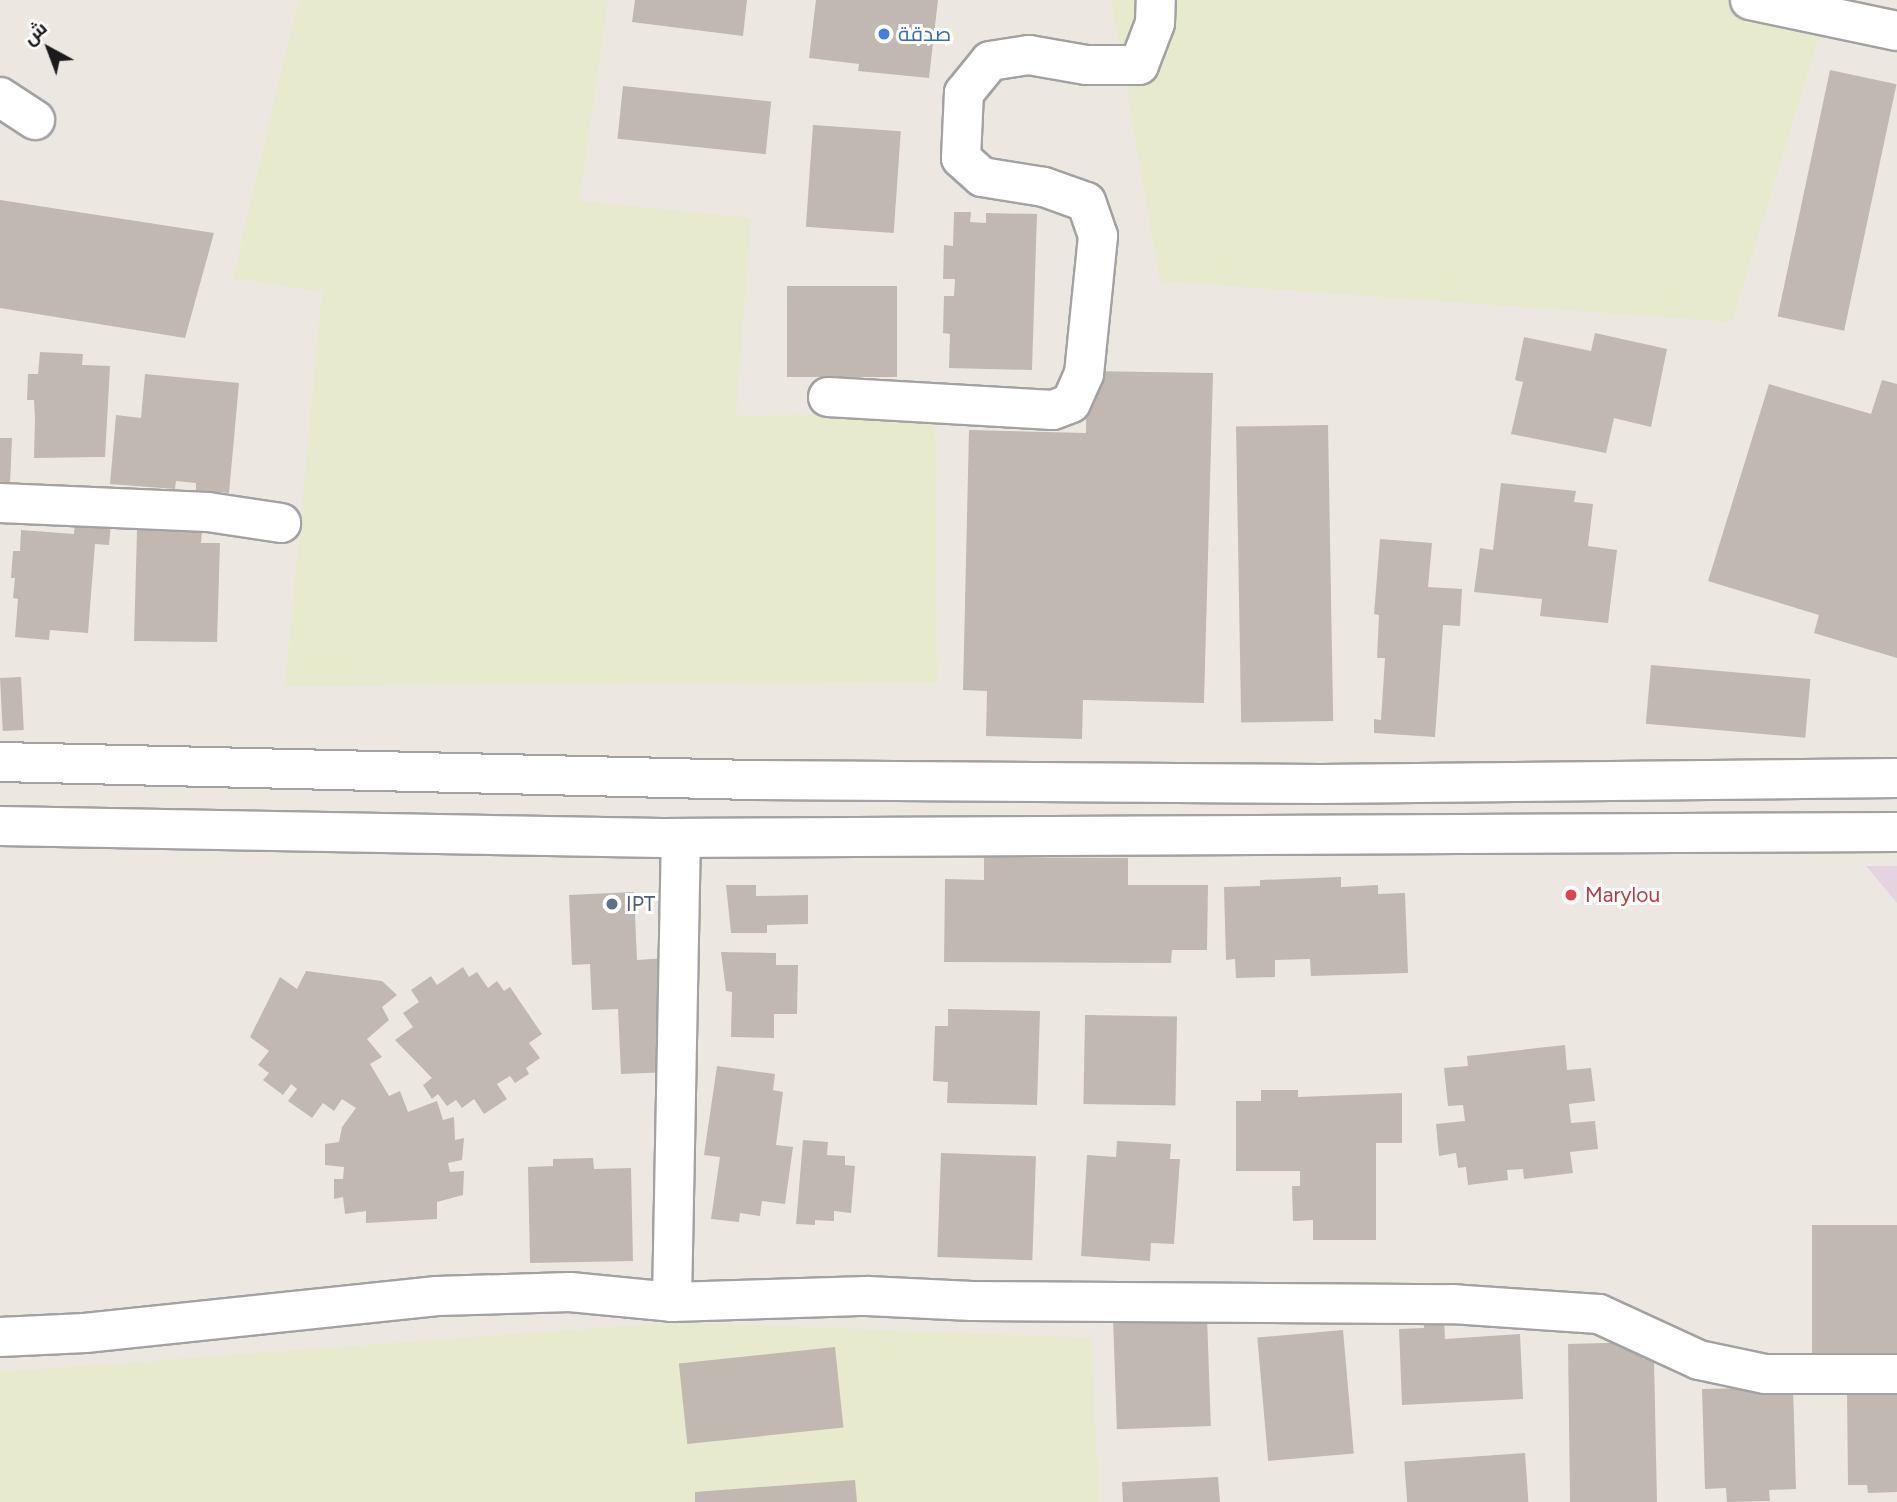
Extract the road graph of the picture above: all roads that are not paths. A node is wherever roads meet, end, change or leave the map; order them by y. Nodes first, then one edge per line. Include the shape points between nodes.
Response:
1 (1156, 0) edge
2 (1750, 0) edge
3 (1897, 31) edge
4 (0, 97) edge
5 (35, 120) dead end
6 (828, 397) dead end
7 (0, 503) edge
8 (281, 523) dead end
9 (0, 762) edge
10 (659, 778) junction
11 (1897, 778) edge
12 (1320, 784) junction
13 (0, 826) edge
14 (1897, 832) edge
15 (1322, 835) junction
16 (671, 838) junction
17 (672, 1302) junction
18 (0, 1336) edge
19 (1897, 1374) edge

1 - 6 street via 1155,23 1139,65 1086,65 1029,55 990,61 964,93 961,158 982,177 1044,187 1086,202 1098,236 1084,374 1071,404 1053,410
2 - 3 street
4 - 5 street
7 - 8 street via 208,512
9 - 10 street
10 - 12 street
10 - 16 street
11 - 12 street
12 - 15 street
13 - 16 street
14 - 15 street
15 - 16 street
16 - 17 street
17 - 18 street via 570,1292 437,1296 85,1333
17 - 19 street via 867,1296 972,1301 1452,1304 1599,1314 1699,1360 1765,1374

